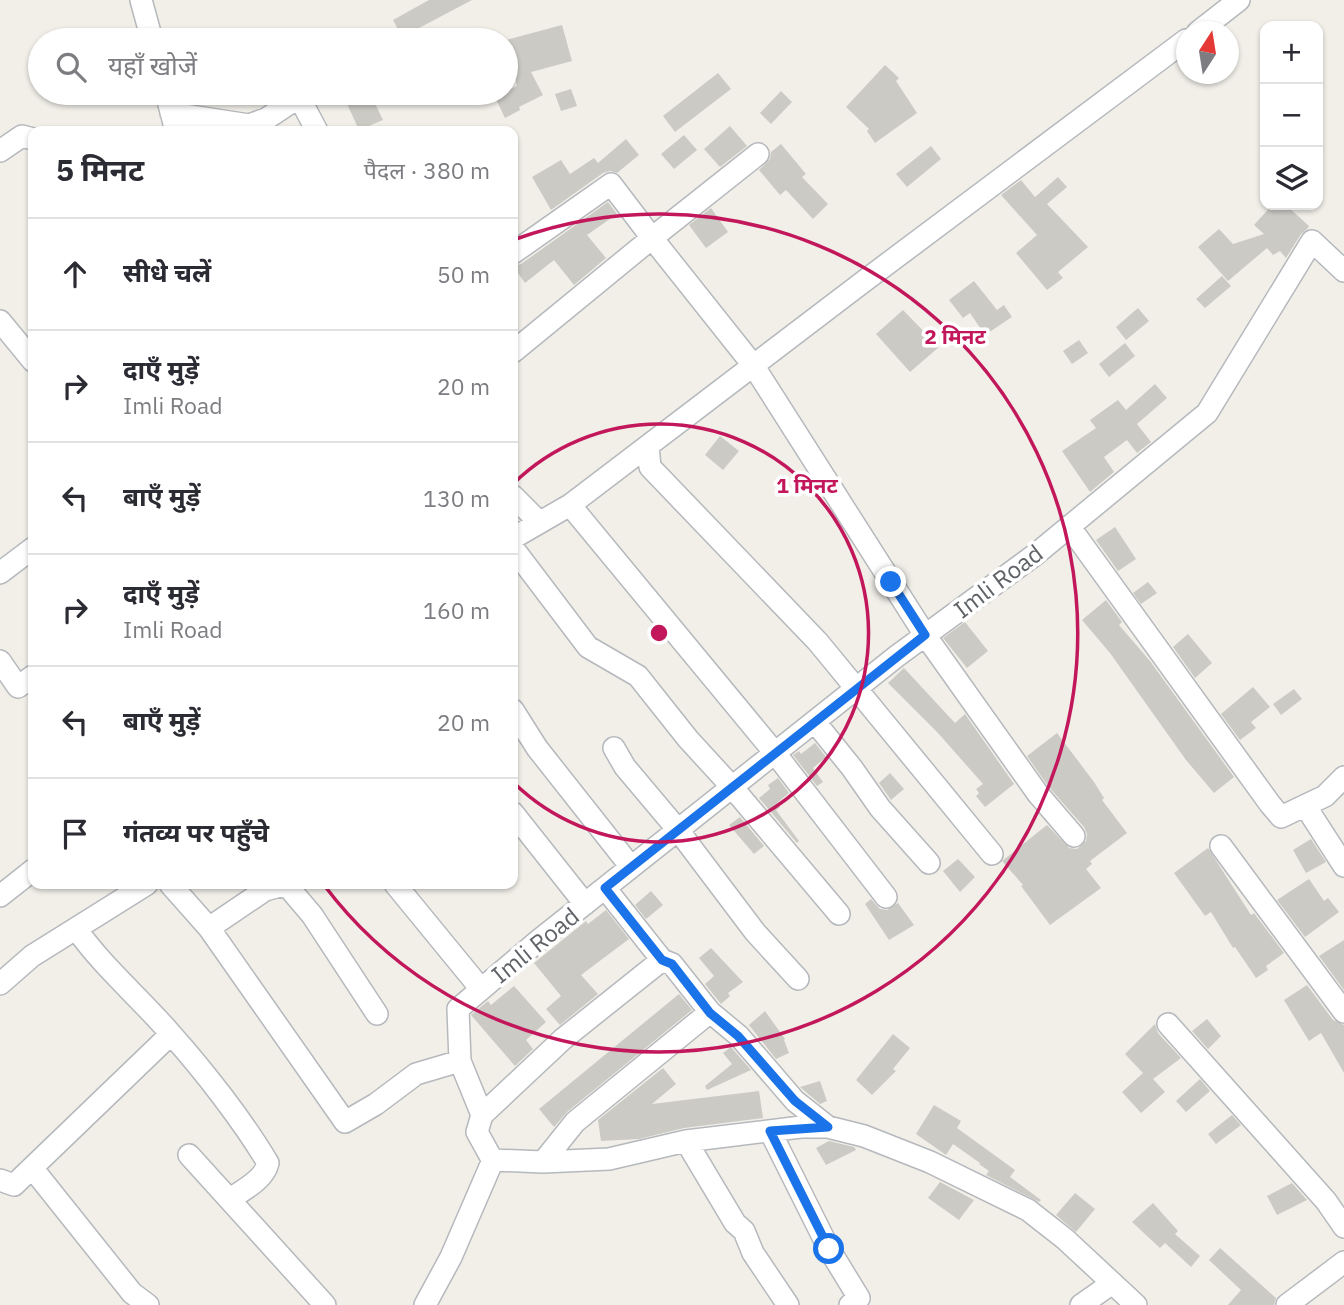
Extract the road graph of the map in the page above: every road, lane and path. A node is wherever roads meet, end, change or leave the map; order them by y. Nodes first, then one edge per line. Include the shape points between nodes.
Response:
1 (141, 0) edge
2 (1239, 0) edge
3 (1212, 21) edge
4 (149, 28) edge
5 (1176, 48) edge
6 (287, 105) edge
7 (303, 105) edge
8 (171, 112) edge
9 (314, 126) edge
10 (28, 138) edge
11 (0, 150) edge
12 (758, 154) dead end
13 (652, 238) junction
14 (518, 249) edge
15 (1344, 271) edge
16 (0, 321) edge
17 (518, 348) edge
18 (28, 355) edge
19 (753, 365) junction
20 (648, 446) junction
21 (518, 501) edge
22 (570, 505) junction
23 (539, 523) junction
24 (1069, 526) junction
25 (518, 535) edge
26 (28, 553) edge
27 (518, 555) edge
28 (0, 573) edge
29 (925, 635) junction
30 (0, 661) edge
31 (28, 680) edge
32 (857, 688) junction
33 (518, 718) edge
34 (814, 722) junction
35 (614, 748) dead end
36 (775, 753) junction
37 (1344, 776) edge
38 (732, 787) junction
39 (1306, 807) junction
40 (518, 819) edge
41 (678, 830) junction
42 (1074, 836) dead end
43 (1221, 846) dead end
44 (992, 854) dead end
45 (929, 863) dead end
46 (1344, 866) edge
47 (631, 867) junction
48 (28, 874) edge
49 (605, 888) junction
50 (139, 889) edge
51 (174, 889) edge
52 (269, 889) edge
53 (290, 889) edge
54 (400, 889) edge
55 (0, 896) edge
56 (886, 897) dead end
57 (585, 904) junction
58 (839, 915) dead end
59 (209, 928) junction
60 (76, 930) junction
61 (662, 960) junction
62 (798, 979) dead end
63 (0, 984) edge
64 (481, 989) junction
65 (1344, 1012) edge
66 (710, 1013) junction
67 (377, 1014) dead end
68 (1168, 1024) dead end
69 (171, 1034) junction
70 (460, 1061) junction
71 (482, 1115) junction
72 (828, 1127) junction
73 (770, 1131) junction
74 (686, 1141) junction
75 (189, 1155) dead end
76 (493, 1161) junction
77 (543, 1163) junction
78 (33, 1168) junction
79 (0, 1180) edge
80 (230, 1199) junction
81 (1344, 1227) edge
82 (1344, 1262) edge
83 (1111, 1284) junction
84 (148, 1305) edge
85 (325, 1305) edge
86 (425, 1305) edge
87 (788, 1305) edge
88 (850, 1305) edge
89 (1081, 1305) edge
90 (1136, 1305) edge
91 (1287, 1305) edge

1 - 4 street
2 - 3 street
5 - 19 street
6 - 8 street via 249,125
7 - 9 street
10 - 11 street via 22,136
12 - 13 street
13 - 14 street via 611,184
13 - 17 street
13 - 19 street
15 - 24 street, Imli Road via 1312,241 1207,413
16 - 18 street
19 - 20 street
19 - 29 street
20 - 22 street
20 - 32 street via 650,467
21 - 23 street
22 - 23 street
22 - 36 street
23 - 25 street
24 - 29 street, Imli Road
24 - 39 street via 1270,804 1281,817
26 - 28 street
27 - 38 street via 588,647 638,676
29 - 32 street, Imli Road
29 - 42 street via 1038,794
30 - 31 street via 18,687
32 - 34 street, Imli Road
32 - 44 street
33 - 47 street
34 - 36 street, Imli Road
34 - 45 street
35 - 41 street
36 - 38 street, Imli Road
36 - 56 street
37 - 39 street
38 - 41 street, Imli Road
38 - 58 street
39 - 46 street
40 - 57 street
41 - 47 street, Imli Road
41 - 62 street via 755,932
43 - 65 street
47 - 49 street, Imli Road
48 - 55 street
49 - 57 street, Imli Road
49 - 61 street
50 - 60 street
51 - 59 street
52 - 59 street
53 - 67 street
54 - 64 street
57 - 64 street, Imli Road
59 - 70 street via 345,1122 416,1074
60 - 63 street via 32,956
60 - 69 street
61 - 66 street via 672,964
61 - 71 street via 563,1039
64 - 70 street, Imli Road via 458,1009
66 - 72 street via 738,1036 795,1101
66 - 77 street via 575,1122
68 - 81 street
69 - 78 street
69 - 80 street via 268,1163 259,1178
70 - 71 street, Imli Road
71 - 76 street, Imli Road via 477,1132
72 - 73 street
72 - 83 street via 930,1162 1027,1210
73 - 74 street
73 - 88 street via 859,1298
74 - 77 street via 609,1159
74 - 87 street
75 - 80 street
76 - 77 street
76 - 86 street
78 - 79 street via 14,1185
78 - 84 street via 132,1293
80 - 85 street
82 - 91 street
83 - 89 street
83 - 90 street

